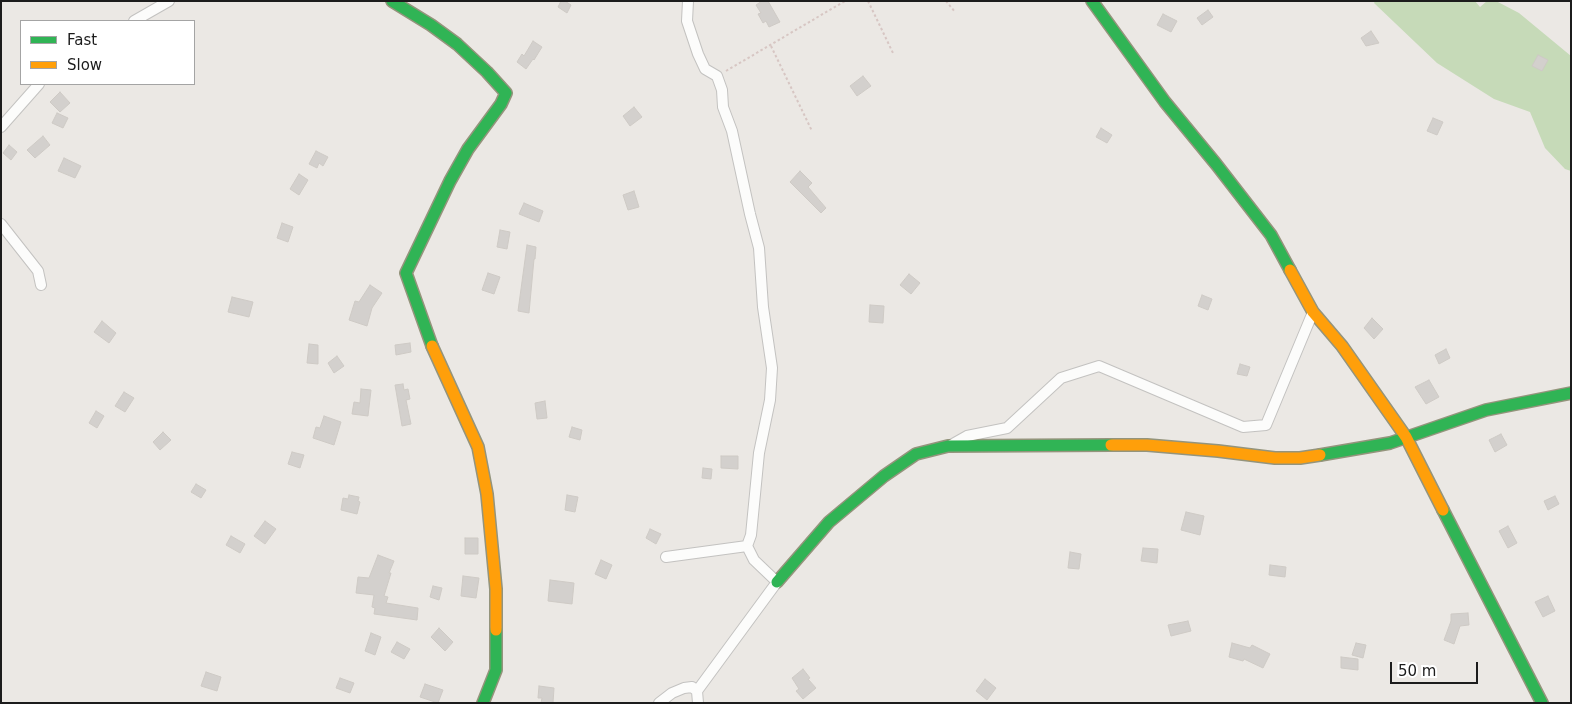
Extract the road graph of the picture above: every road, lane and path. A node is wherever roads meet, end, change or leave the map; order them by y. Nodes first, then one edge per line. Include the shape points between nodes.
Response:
1 (169, 1) edge
2 (392, 1) edge
3 (688, 1) edge
4 (845, 1) edge
5 (868, 1) edge
6 (946, 1) edge
7 (1092, 1) edge
8 (955, 12) dead end
9 (136, 20) edge
10 (770, 45) junction
11 (894, 53) dead end
12 (717, 76) junction
13 (38, 85) edge
14 (1, 127) edge
15 (812, 131) dead end
16 (1, 224) edge
17 (41, 285) dead end
18 (1313, 312) junction
19 (1571, 393) edge
20 (1406, 437) junction
21 (948, 446) junction
22 (747, 546) junction
23 (666, 557) dead end
24 (777, 582) junction
25 (697, 691) junction
26 (483, 703) edge
27 (659, 703) edge
28 (698, 703) edge
29 (1542, 703) edge

1 - 9 street
2 - 26 street via 457,44 506,93 450,181 406,273 435,353 478,448 487,494 496,589 496,670
3 - 12 street via 687,20 698,54 705,69
4 - 10 path
5 - 11 path
6 - 8 path
7 - 18 street via 1165,102 1271,235
10 - 12 path
10 - 15 path
12 - 22 street via 759,248 772,368
13 - 14 street
16 - 17 street via 38,271
18 - 20 street via 1342,346
18 - 21 street via 1266,425 1243,427 1099,366 1061,378 1007,428 967,436
19 - 20 street via 1486,410
20 - 21 street via 1390,443 1292,458 1147,445
20 - 29 street
21 - 24 street via 916,454 884,476 829,522
22 - 23 street
22 - 24 street via 754,560
24 - 25 street
25 - 27 street via 692,687 684,688
25 - 28 street

